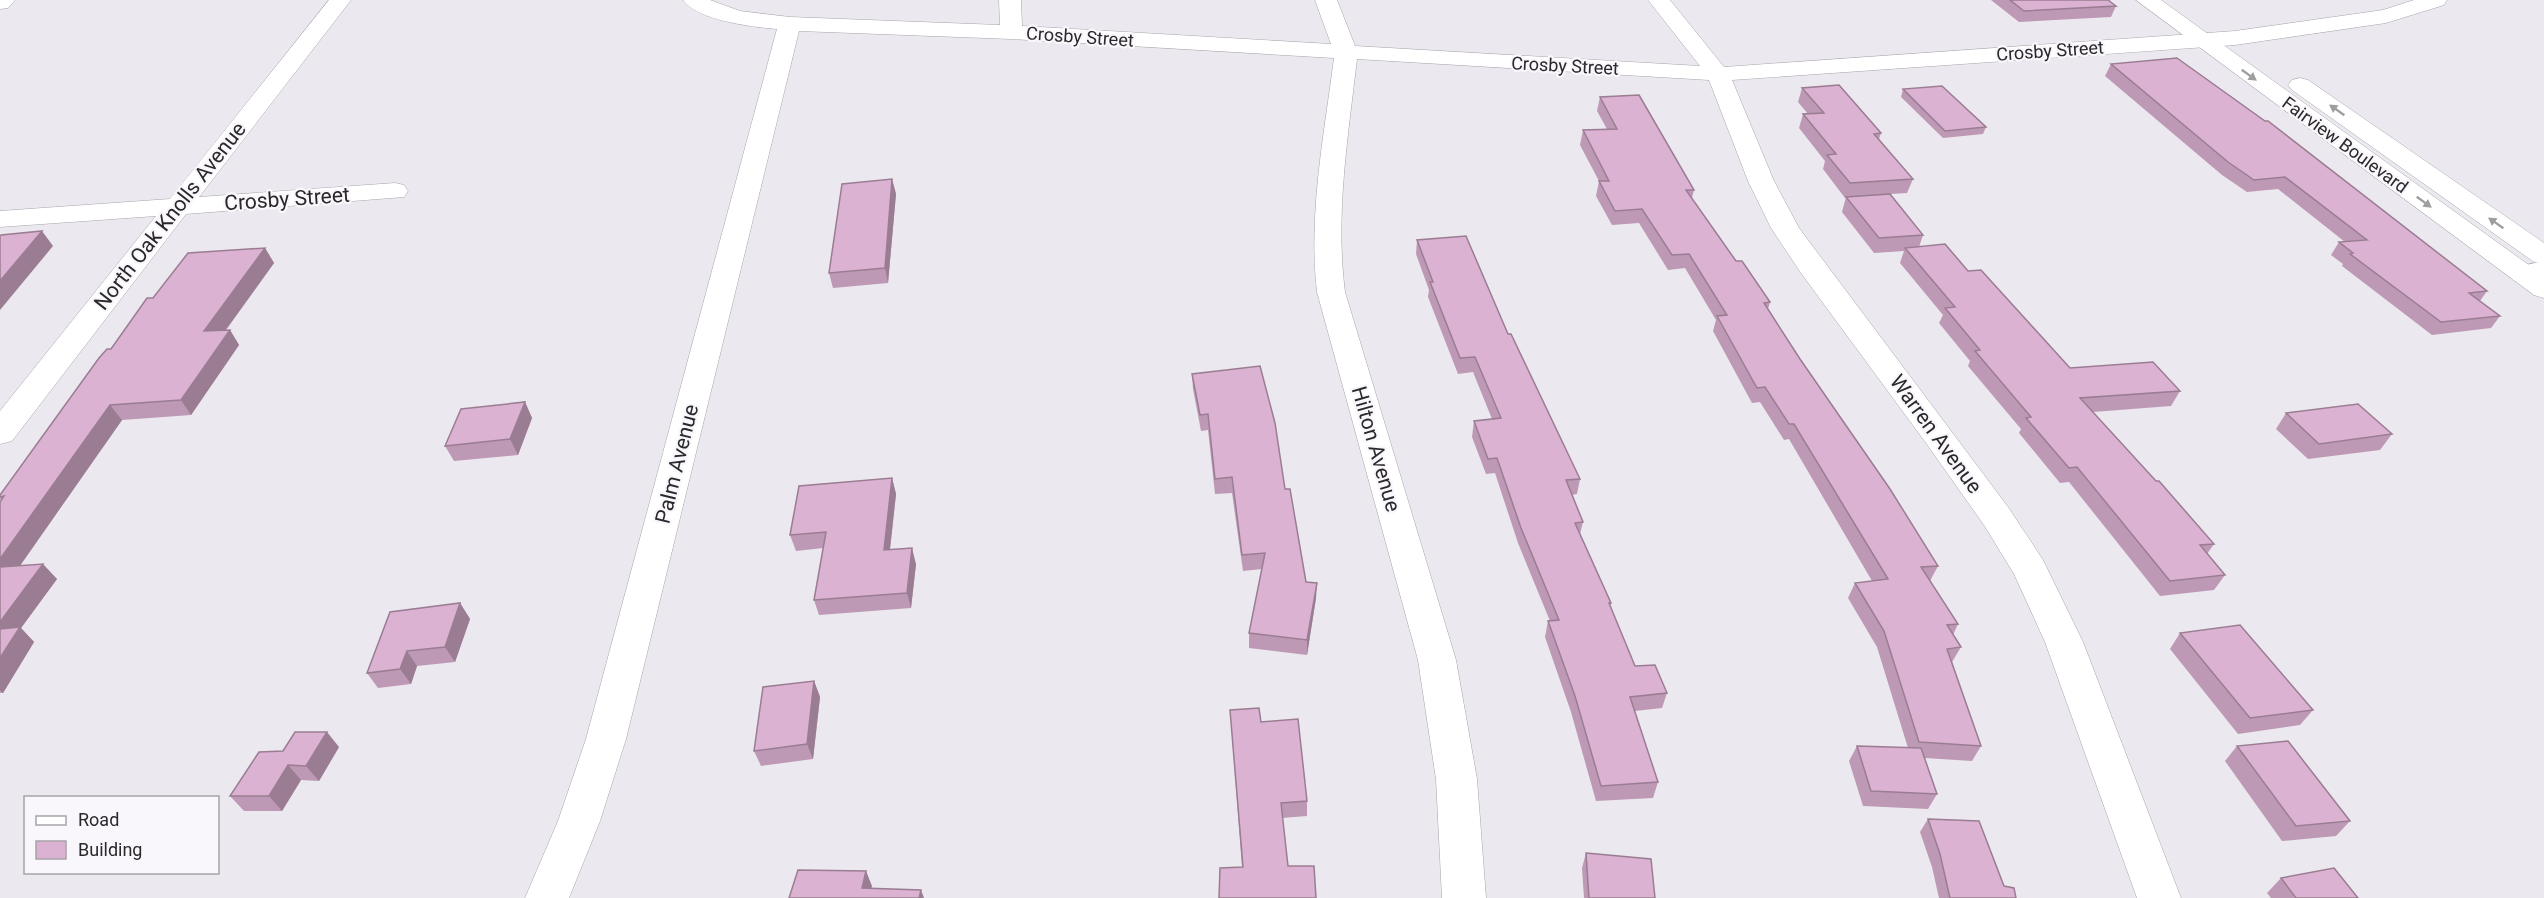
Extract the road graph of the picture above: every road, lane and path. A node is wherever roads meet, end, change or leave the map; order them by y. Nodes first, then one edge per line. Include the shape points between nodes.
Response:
1 (4, 0) edge
2 (340, 0) edge
3 (694, 0) edge
4 (1010, 0) edge
5 (1326, 0) edge
6 (1659, 0) edge
7 (2147, 0) edge
8 (2180, 0) edge
9 (2436, 0) edge
10 (0, 3) edge
11 (790, 24) junction
12 (1011, 32) junction
13 (2235, 38) junction
14 (2202, 41) junction
15 (1346, 53) junction
16 (1718, 74) junction
17 (395, 191) dead end
18 (176, 207) junction
19 (0, 219) edge
20 (2539, 272) edge
21 (0, 433) edge
22 (547, 898) edge
23 (1464, 898) edge
24 (2159, 898) edge

1 - 10 street
2 - 18 street, North Oak Knolls Avenue
3 - 11 street, Crosby Street via 713,12
4 - 12 street
5 - 15 street, Hilton Avenue
6 - 16 street, Warren Avenue
7 - 14 street, Fairview Boulevard
8 - 13 street, Fairview Boulevard
9 - 13 street, Crosby Street via 2386,16
11 - 12 street, Crosby Street
11 - 22 street, Palm Avenue via 606,739 579,821
12 - 15 street, Crosby Street
13 - 14 street, Crosby Street
20 -> 13 street, Fairview Boulevard
14 - 16 street, Crosby Street
14 -> 20 street, Fairview Boulevard
15 - 16 street, Crosby Street
15 - 23 street, Hilton Avenue via 1328,214 1331,292 1437,660 1462,819
16 - 24 street, Warren Avenue via 1761,181 1785,228 1996,516 2030,570 2064,642
17 - 18 street, Crosby Street
18 - 19 street, Crosby Street
18 - 21 street, North Oak Knolls Avenue

